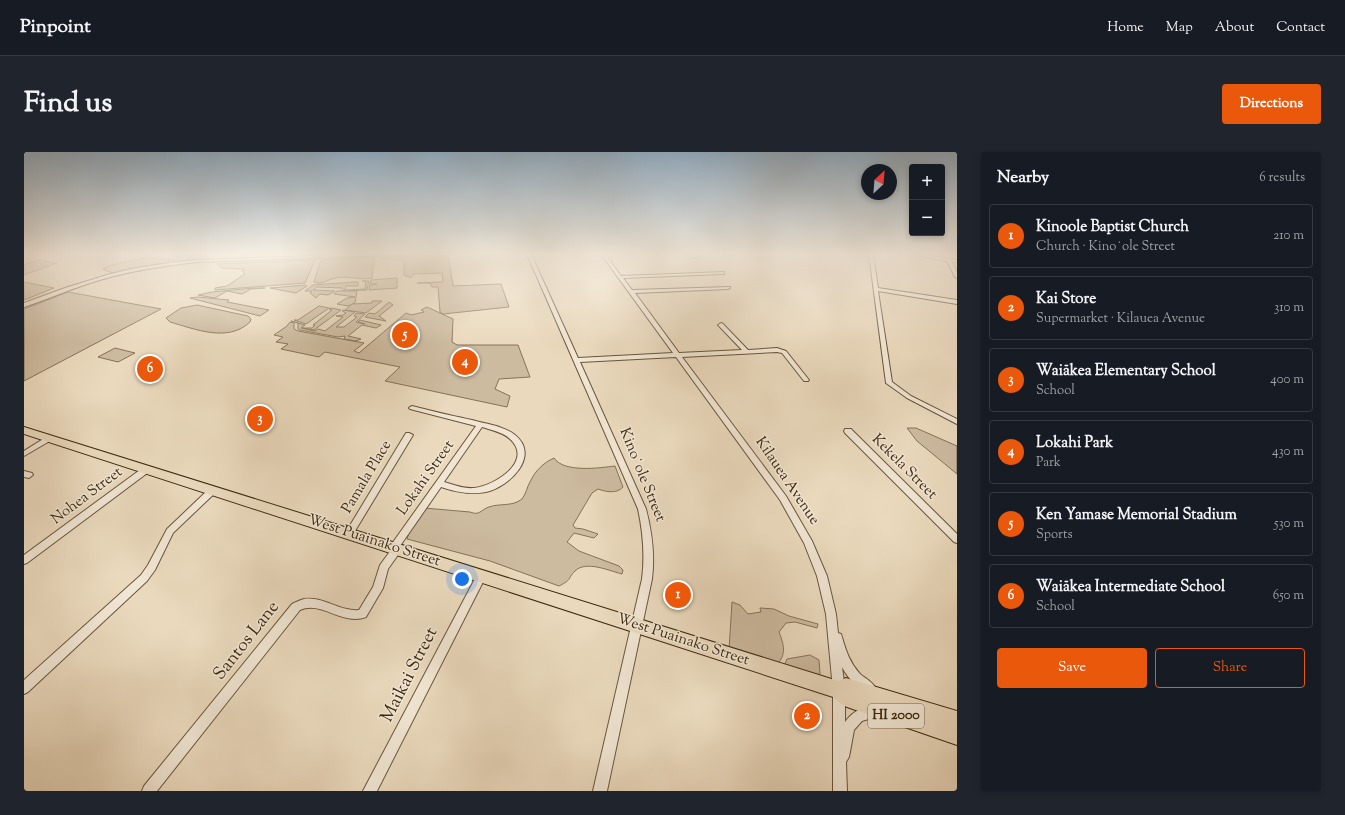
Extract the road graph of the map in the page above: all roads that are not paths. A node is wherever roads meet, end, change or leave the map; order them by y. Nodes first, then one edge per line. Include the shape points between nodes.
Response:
1 (86, 284) edge
2 (542, 284) edge
3 (625, 284) edge
4 (874, 284) edge
5 (728, 288) dead end
6 (875, 289) junction
7 (631, 292) junction
8 (957, 302) edge
9 (24, 306) edge
10 (721, 325) dead end
11 (746, 352) junction
12 (678, 355) junction
13 (576, 360) junction
14 (806, 380) dead end
15 (412, 408) dead end
16 (957, 422) edge
17 (480, 425) junction
18 (24, 430) edge
19 (848, 431) dead end
20 (409, 434) dead end
21 (51, 438) junction
22 (24, 454) edge
23 (147, 469) junction
24 (440, 484) junction
25 (213, 490) junction
26 (349, 534) junction
27 (957, 540) edge
28 (395, 548) junction
29 (24, 560) edge
30 (481, 576) junction
31 (831, 614) junction
32 (637, 625) junction
33 (24, 688) edge
34 (838, 690) junction
35 (887, 706) junction
36 (957, 720) edge
37 (957, 736) edge
38 (840, 788) edge
39 (150, 791) edge
40 (370, 791) edge
41 (600, 791) edge

1 - 9 street
2 - 13 street, Kinoʻole Street
3 - 7 street, Kilauea Avenue
4 - 6 street
5 - 7 street
6 - 8 street
6 - 16 street via 890,383 909,397
7 - 12 street, Kilauea Avenue
10 - 11 street
11 - 12 street
11 - 14 street via 784,352
12 - 13 street
12 - 31 street, Kilauea Avenue via 783,498 809,543 822,576
13 - 32 street, Kinoʻole Street via 642,509 648,534 649,568
15 - 17 street
17 - 24 street, Lokahi Street
17 - 24 street via 507,432 518,443 521,460 514,473 498,484 481,490 462,490
18 - 21 highway, West Puainako Street / HI 2000
19 - 27 street, Kekela Street
20 - 26 street, Pamala Place
21 - 22 street
21 - 23 highway, West Puainako Street / HI 2000
23 - 25 highway, West Puainako Street / HI 2000
23 - 29 street, Nohea Street
24 - 28 street, Lokahi Street
25 - 26 highway, West Puainako Street / HI 2000
25 - 33 street via 170,531 144,578
26 - 28 highway, West Puainako Street / HI 2000
28 - 30 highway, West Puainako Street / HI 2000
28 - 39 street, Santos Lane via 384,568 378,588 362,614 353,616 311,602 302,602 296,607
30 - 32 highway, West Puainako Street / HI 2000
30 - 40 street, Maikai Street
31 - 34 street, Kilauea Avenue
31 - 35 street via 846,665 857,679
32 - 34 highway, West Puainako Street / HI 2000
32 - 41 street, Kinoʻole Street
34 - 35 highway, HI 2000 via 847,698
34 - 38 street, Kilauea Avenue
35 - 36 highway, HI 2000
35 - 37 highway, HI 2000
35 - 38 street via 865,713 850,723

